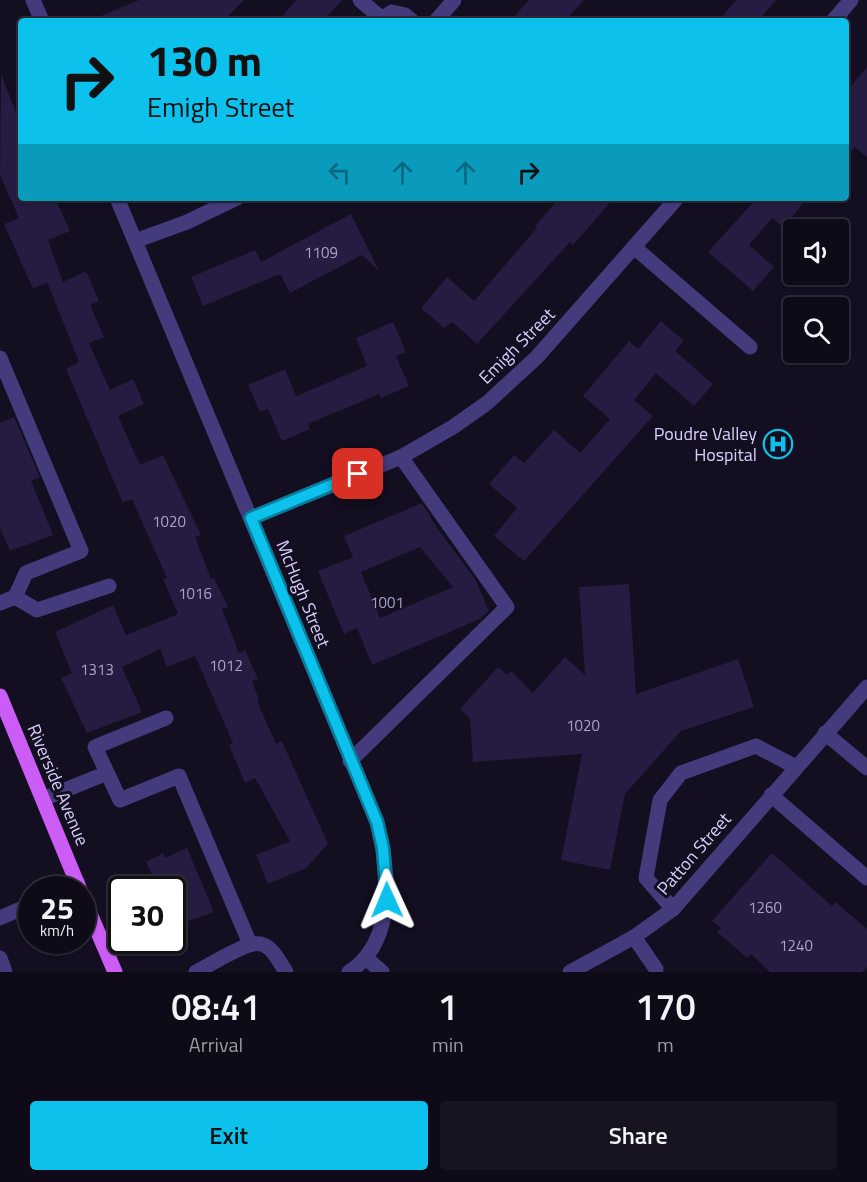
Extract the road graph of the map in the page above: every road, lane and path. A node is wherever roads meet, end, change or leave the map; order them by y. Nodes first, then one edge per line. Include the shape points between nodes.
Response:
1 (33, 0) edge
2 (360, 0) edge
3 (454, 0) edge
4 (851, 0) edge
5 (41, 18) edge
6 (378, 18) edge
7 (381, 18) edge
8 (407, 18) edge
9 (439, 18) edge
10 (835, 18) edge
11 (118, 201) edge
12 (231, 201) edge
13 (674, 201) edge
14 (135, 241) junction
15 (634, 247) junction
16 (750, 347) dead end
17 (0, 358) edge
18 (401, 457) junction
19 (251, 518) junction
20 (109, 586) dead end
21 (15, 597) junction
22 (0, 603) edge
23 (867, 687) edge
24 (0, 696) edge
25 (166, 718) dead end
26 (825, 733) junction
27 (350, 761) junction
28 (796, 767) junction
29 (867, 768) edge
30 (107, 773) junction
31 (771, 795) junction
32 (43, 799) junction
33 (71, 876) edge
34 (867, 878) edge
35 (673, 909) junction
36 (18, 910) edge
37 (0, 918) edge
38 (96, 933) edge
39 (634, 937) junction
40 (250, 944) junction
41 (0, 958) edge
42 (366, 958) junction
43 (656, 971) edge
44 (5, 972) edge
45 (114, 972) edge
46 (196, 972) edge
47 (286, 972) edge
48 (349, 972) edge
49 (382, 972) edge
50 (570, 972) edge

1 - 5 street
2 - 6 street
3 - 9 street
4 - 10 street
7 - 8 street via 392,12
11 - 14 street, McHugh Street
12 - 14 street
13 - 15 street, Emigh Street
14 - 19 street, McHugh Street
15 - 16 street
15 - 18 street, Emigh Street via 518,377 453,427
17 - 21 street via 81,551 26,573
18 - 19 street, Emigh Street
18 - 27 street via 507,607
19 - 27 street, McHugh Street
20 - 21 street via 37,610
21 - 22 street
23 - 26 street, Patton Street
24 - 32 main road, Riverside Avenue
25 - 30 street via 95,747
26 - 28 street, Patton Street
26 - 29 street
27 - 42 street, McHugh Street via 377,822 386,873 387,900
28 - 31 street, Patton Street
28 - 35 street via 756,746 681,773 660,801 646,878
30 - 32 street
30 - 40 street via 120,800 179,776
31 - 34 street
31 - 35 street, Patton Street
32 - 33 main road, Riverside Avenue
35 - 39 street, Patton Street
36 - 37 street
38 - 45 main road, Riverside Avenue
39 - 43 street
39 - 50 street, Patton Street
40 - 46 street
40 - 47 street via 261,944 274,952
41 - 44 street
42 - 48 street, McHugh Street
42 - 49 street

